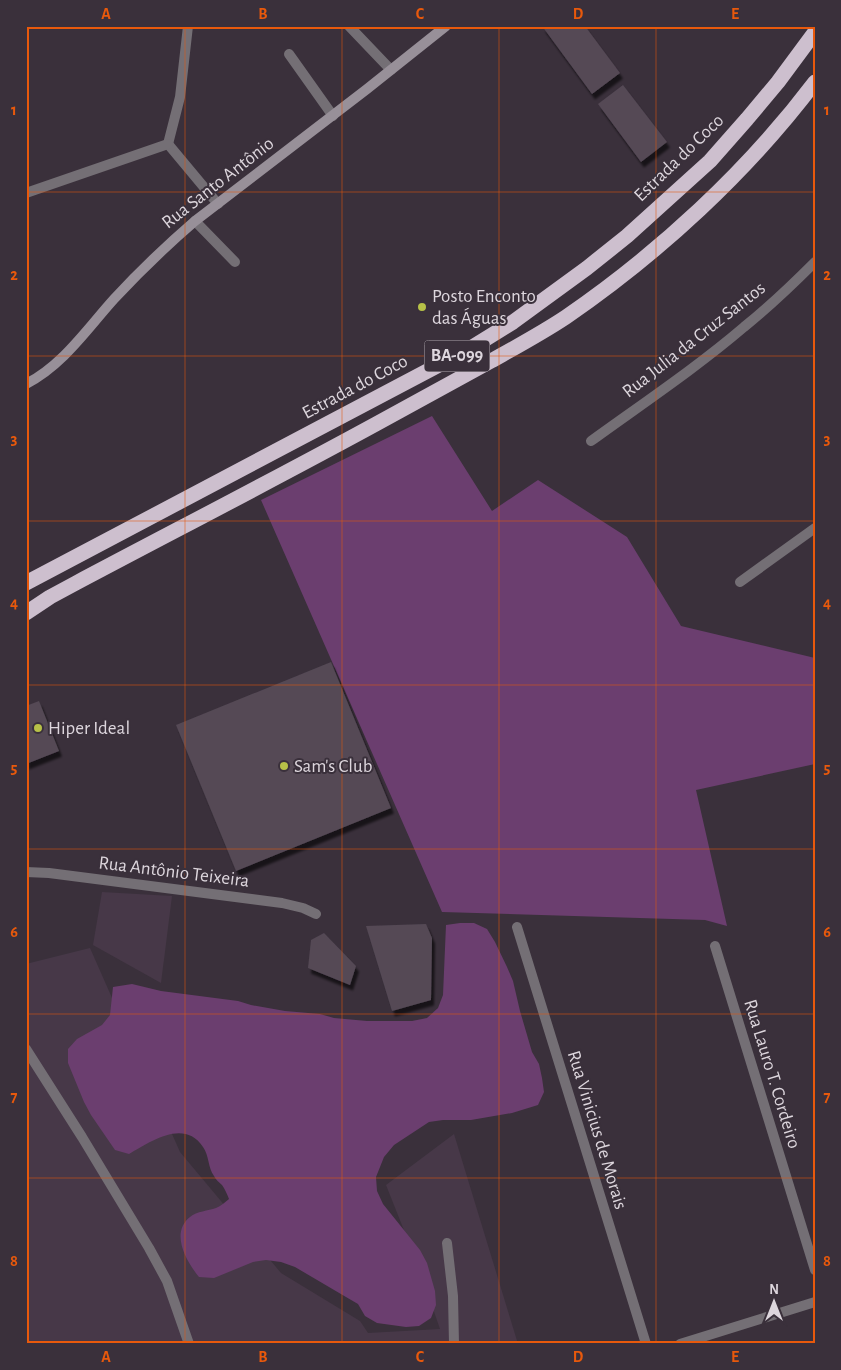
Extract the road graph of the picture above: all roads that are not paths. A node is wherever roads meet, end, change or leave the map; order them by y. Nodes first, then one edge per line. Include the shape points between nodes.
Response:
1 (188, 26) edge
2 (349, 26) edge
3 (446, 26) edge
4 (815, 32) edge
5 (289, 54) dead end
6 (391, 70) junction
7 (815, 82) edge
8 (332, 116) junction
9 (168, 144) junction
10 (26, 193) edge
11 (218, 204) junction
12 (195, 222) junction
13 (234, 262) dead end
14 (815, 262) edge
15 (26, 384) edge
16 (591, 440) dead end
17 (815, 528) edge
18 (740, 582) dead end
19 (26, 583) edge
20 (26, 613) edge
21 (26, 872) edge
22 (316, 914) dead end
23 (516, 927) dead end
24 (715, 946) dead end
25 (28, 1052) edge
26 (447, 1243) dead end
27 (815, 1270) edge
28 (815, 1302) edge
29 (189, 1344) edge
30 (454, 1344) edge
31 (646, 1344) edge
32 (680, 1344) edge

1 - 9 street via 180,97
2 - 6 street
3 - 6 street, Rua Santo Antônio
4 - 19 highway, Estrada do Coco / BA-099 via 778,82 710,161 588,268 513,322 453,358
5 - 8 street
6 - 8 street, Rua Santo Antônio
7 - 20 highway, BA-099 via 766,140 687,221 646,257 564,318 526,342 50,597
8 - 11 street, Rua Santo Antônio
9 - 10 street
9 - 11 street
11 - 12 street, Rua Santo Antônio
12 - 13 street
12 - 15 street, Rua Santo Antônio via 125,287 54,366
14 - 16 street, Rua Julia da Cruz Santos via 744,328
17 - 18 street
21 - 22 street, Rua Antônio Teixeira via 282,903
23 - 31 street, Rua Vinicius de Morais
24 - 27 street, Rua Lauro T. Cordeiro
25 - 29 street via 148,1248 166,1281
26 - 30 street
28 - 32 street

